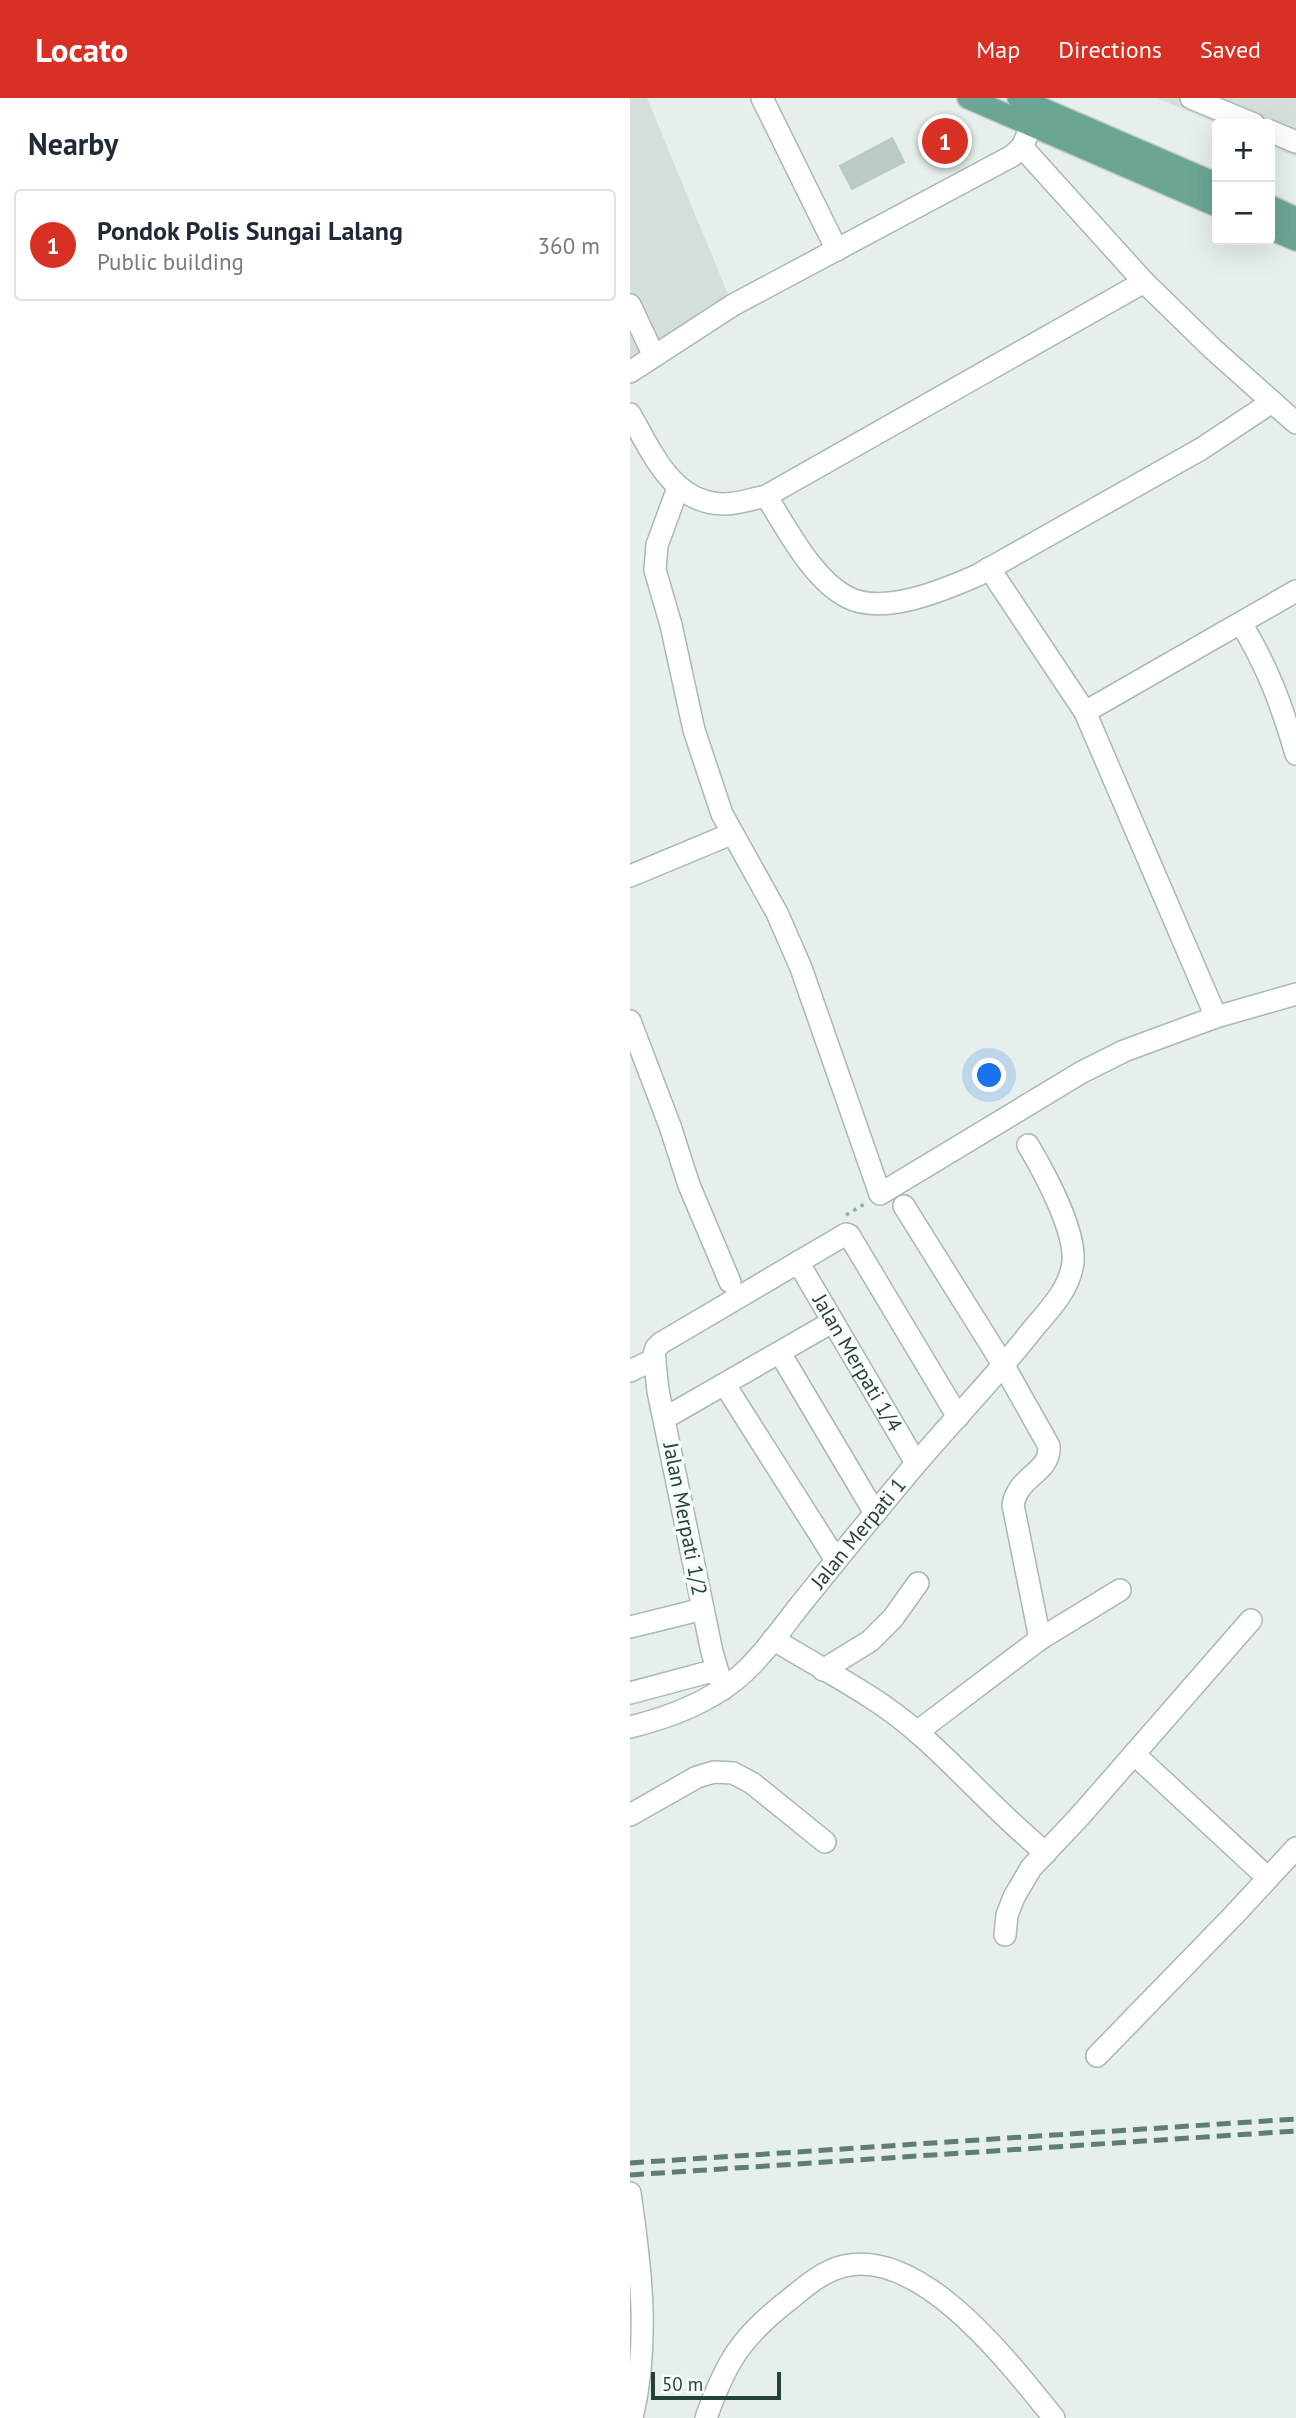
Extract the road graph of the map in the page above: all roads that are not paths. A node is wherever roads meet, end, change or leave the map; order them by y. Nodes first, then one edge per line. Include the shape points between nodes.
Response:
1 (762, 98) edge
2 (968, 98) edge
3 (1018, 98) edge
4 (1191, 98) edge
5 (1036, 116) junction
6 (1242, 119) edge
7 (1275, 133) edge
8 (1296, 142) edge
9 (1022, 146) junction
10 (1212, 182) edge
11 (1212, 204) edge
12 (1275, 208) edge
13 (1296, 218) edge
14 (1275, 231) edge
15 (1296, 240) edge
16 (837, 250) junction
17 (1144, 282) junction
18 (630, 304) edge
19 (654, 356) junction
20 (630, 372) edge
21 (1272, 402) junction
22 (630, 414) edge
23 (1296, 423) edge
24 (678, 488) junction
25 (766, 496) junction
26 (989, 568) junction
27 (1296, 591) edge
28 (1241, 623) junction
29 (1085, 712) junction
30 (1296, 754) edge
31 (731, 834) junction
32 (630, 876) edge
33 (1296, 994) edge
34 (1216, 1017) junction
35 (630, 1021) edge
36 (1028, 1145) dead end
37 (904, 1206) dead end
38 (798, 1262) junction
39 (730, 1282) dead end
40 (832, 1322) junction
41 (657, 1350) junction
42 (780, 1353) junction
43 (1004, 1366) junction
44 (630, 1371) edge
45 (725, 1385) junction
46 (958, 1417) junction
47 (665, 1418) junction
48 (916, 1463) junction
49 (875, 1513) junction
50 (836, 1560) junction
51 (918, 1583) dead end
52 (1120, 1590) dead end
53 (703, 1609) junction
54 (1251, 1620) dead end
55 (630, 1627) edge
56 (773, 1639) junction
57 (1040, 1639) junction
58 (823, 1670) junction
59 (720, 1680) junction
60 (630, 1693) edge
61 (630, 1727) edge
62 (917, 1732) junction
63 (1134, 1754) junction
64 (630, 1815) edge
65 (825, 1842) dead end
66 (1296, 1848) edge
67 (1046, 1853) junction
68 (1268, 1878) junction
69 (1005, 1935) dead end
70 (1097, 2056) dead end
71 (630, 2193) edge
72 (632, 2418) edge
73 (706, 2418) edge
74 (1054, 2418) edge

1 - 16 street
2 - 5 main road
3 - 5 main road
4 - 6 street
5 - 9 street
5 - 10 main road
5 - 11 main road
7 - 8 street
9 - 16 street via 1012,156
9 - 17 street
12 - 13 main road
14 - 15 main road
16 - 19 street via 729,308
17 - 21 street
17 - 25 street
18 - 19 street
19 - 20 street
21 - 23 street
21 - 26 street via 1200,449
22 - 24 street
24 - 25 street via 722,504
24 - 31 street via 657,545 655,570 694,730
25 - 26 street via 811,565 854,600 875,603 932,594
26 - 29 street
27 - 28 street
28 - 29 street
28 - 30 street via 1274,685
29 - 34 street
31 - 32 street
31 - 34 street via 777,913 801,968 880,1194 1082,1072
33 - 34 street
35 - 39 street via 689,1185
36 - 43 street, Jalan Merpati 1 via 1056,1199 1074,1256 1058,1299
37 - 43 street
38 - 40 street, Jalan Merpati 1/4
38 - 41 street
38 - 46 street via 849,1236
40 - 42 street
40 - 48 street, Jalan Merpati 1/4
41 - 44 street
41 - 47 street, Jalan Merpati 1/2
42 - 45 street
42 - 49 street
43 - 46 street, Jalan Merpati 1
43 - 57 street via 1049,1446 1050,1457 1019,1488 1013,1505
45 - 47 street
45 - 50 street
46 - 48 street, Jalan Merpati 1
47 - 53 street, Jalan Merpati 1/2
48 - 49 street, Jalan Merpati 1
49 - 50 street, Jalan Merpati 1
50 - 56 street, Jalan Merpati 1
51 - 58 street via 870,1642
52 - 57 street
53 - 55 street
53 - 59 street, Jalan Merpati 1/2
54 - 63 street
56 - 58 street
56 - 59 street, Jalan Merpati 1 via 753,1663
57 - 62 street
58 - 62 street
59 - 60 street
59 - 61 street, Jalan Merpati 1 via 701,1702
62 - 67 street
63 - 67 street
63 - 68 street
64 - 65 street via 696,1777 733,1773
66 - 68 street
67 - 69 street via 1014,1897
68 - 70 street
71 - 72 street via 644,2339
73 - 74 street via 726,2369 748,2336 827,2272 856,2264 890,2269 946,2300

